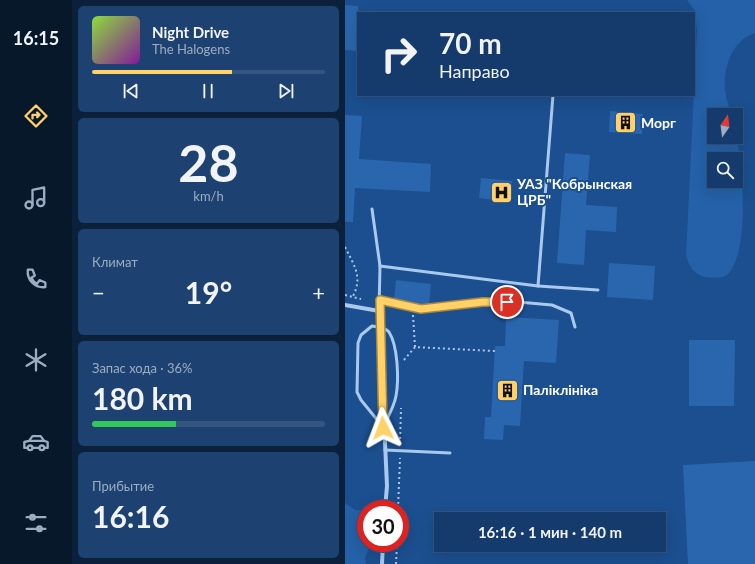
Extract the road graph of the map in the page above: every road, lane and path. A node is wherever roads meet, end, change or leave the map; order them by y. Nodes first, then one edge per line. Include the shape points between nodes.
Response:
1 (553, 96) edge
2 (372, 209) dead end
3 (345, 247) edge
4 (380, 266) junction
5 (538, 286) junction
6 (598, 290) dead end
7 (345, 295) edge
8 (353, 296) junction
9 (380, 302) junction
10 (345, 305) edge
11 (379, 311) junction
12 (413, 312) dead end
13 (380, 327) junction
14 (575, 327) dead end
15 (415, 347) junction
16 (495, 352) dead end
17 (402, 362) dead end
18 (401, 400) dead end
19 (383, 428) junction
20 (385, 450) junction
21 (400, 451) junction
22 (450, 454) dead end
23 (386, 500) edge
24 (398, 500) edge
25 (383, 552) edge
26 (397, 552) edge
27 (382, 564) edge
28 (396, 564) edge

1 - 5 lane
2 - 4 lane
3 - 8 path via 358,272
4 - 5 lane
4 - 9 lane
5 - 6 lane
7 - 8 path
8 - 9 path
9 - 11 lane
9 - 14 lane via 421,309 483,302 518,302 551,306 571,313
10 - 11 street
11 - 13 street
12 - 15 path
13 - 19 street
13 - 19 lane via 389,332 397,361 396,396
13 - 19 lane via 372,326 366,330 358,343 357,392
15 - 16 path
15 - 17 path
18 - 21 path
19 - 20 street
20 - 21 lane
20 - 23 street
21 - 22 lane
21 - 24 path
25 - 27 street
26 - 28 path

